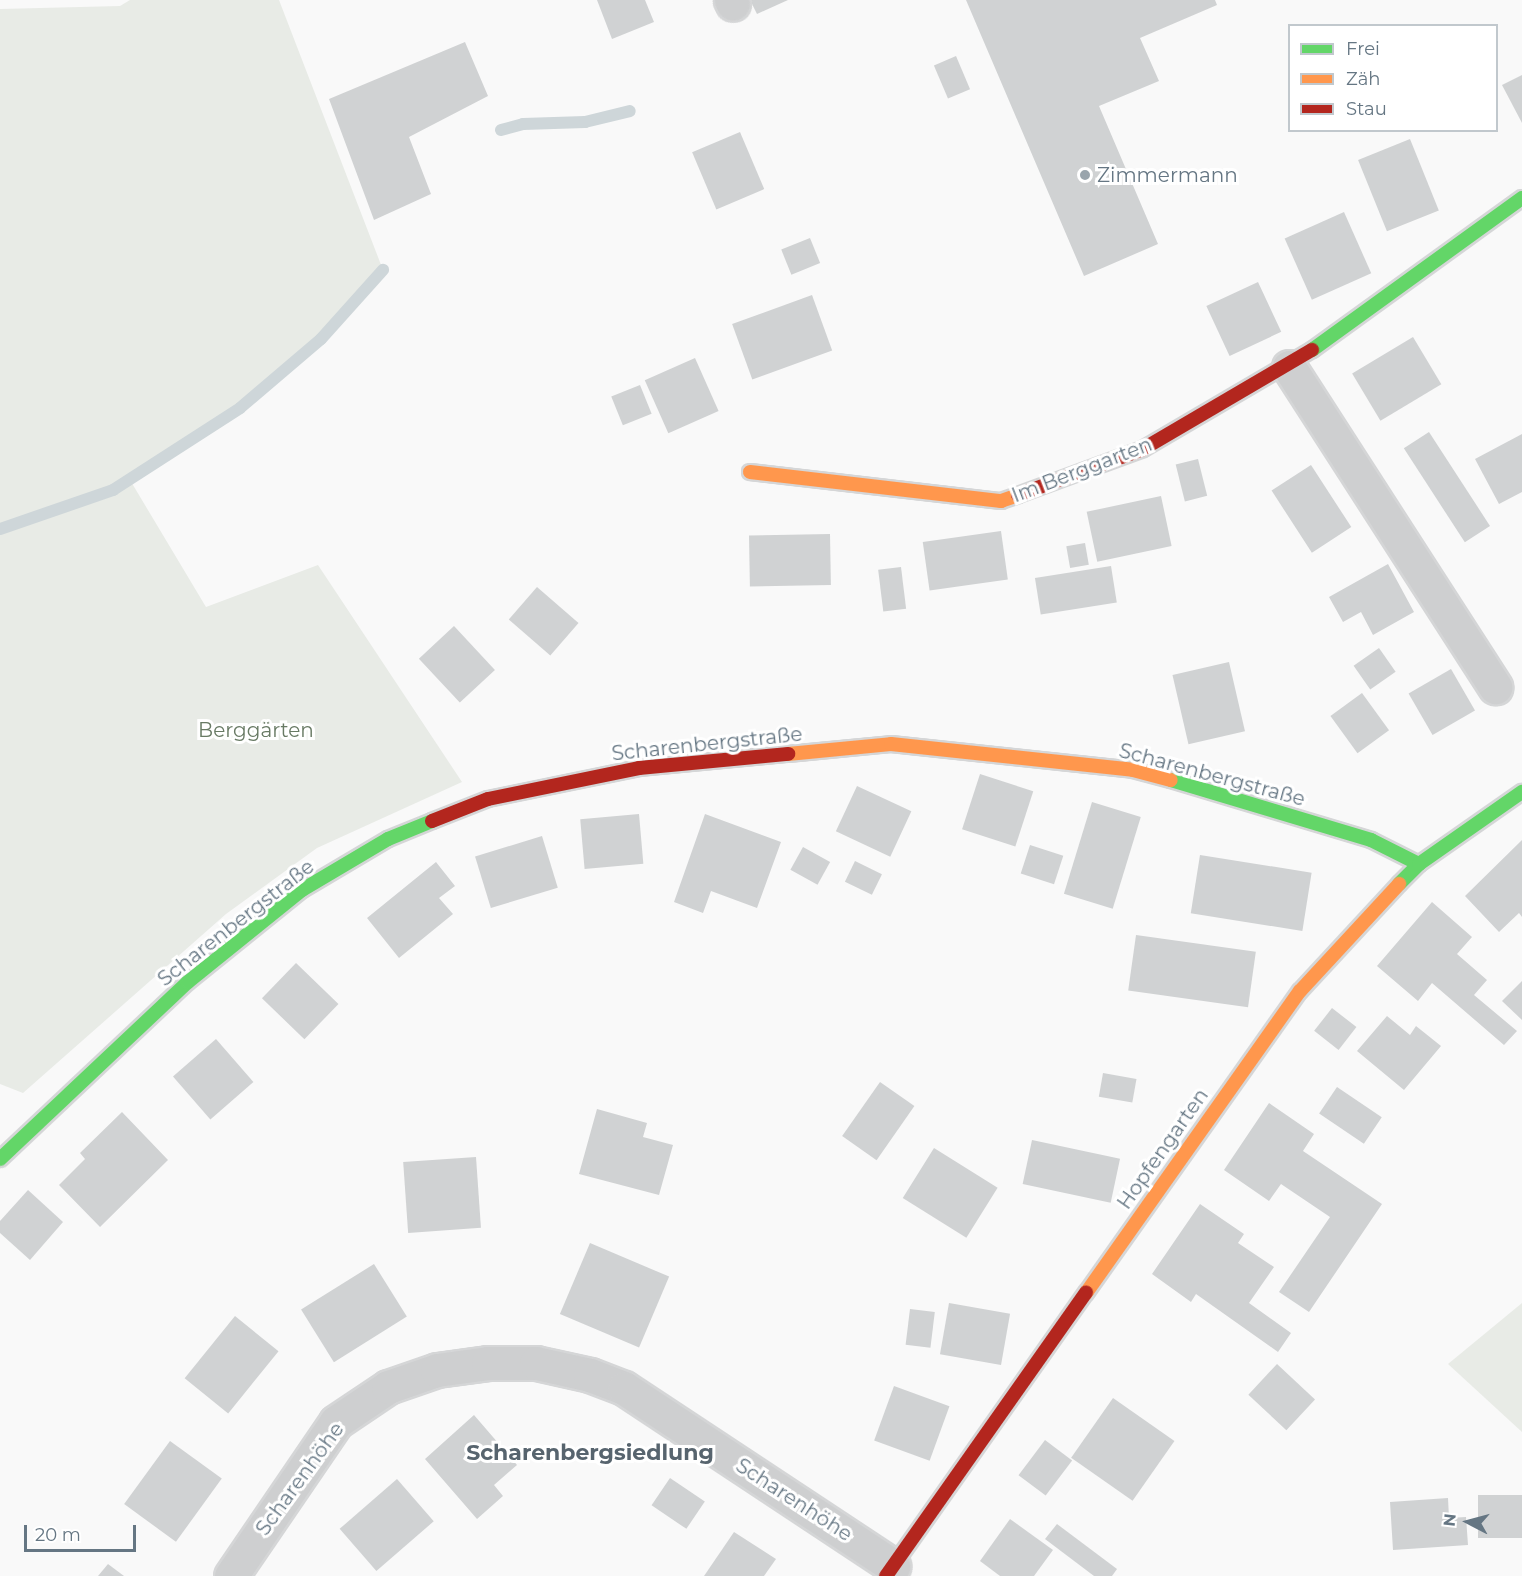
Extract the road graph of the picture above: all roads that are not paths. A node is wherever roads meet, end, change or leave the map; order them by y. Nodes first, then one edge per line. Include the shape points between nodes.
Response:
1 (1522, 198) edge
2 (1289, 367) junction
3 (750, 472) dead end
4 (1495, 687) dead end
5 (1522, 792) edge
6 (1419, 864) junction
7 (0, 1159) edge
8 (889, 1571) edge
9 (231, 1576) edge

1 - 2 street, Im Berggarten
2 - 3 street, Im Berggarten via 1143,449 1001,501
2 - 4 street
5 - 6 street, Hopfengarten
6 - 7 street, Scharenbergstraße via 1371,840 1133,770 891,744 639,768 499,796 387,839 302,890 188,982
6 - 8 street, Hopfengarten via 1348,935 1300,991
8 - 9 street, Scharenhöhe via 624,1388 590,1375 536,1363 488,1363 437,1370 388,1387 336,1422

